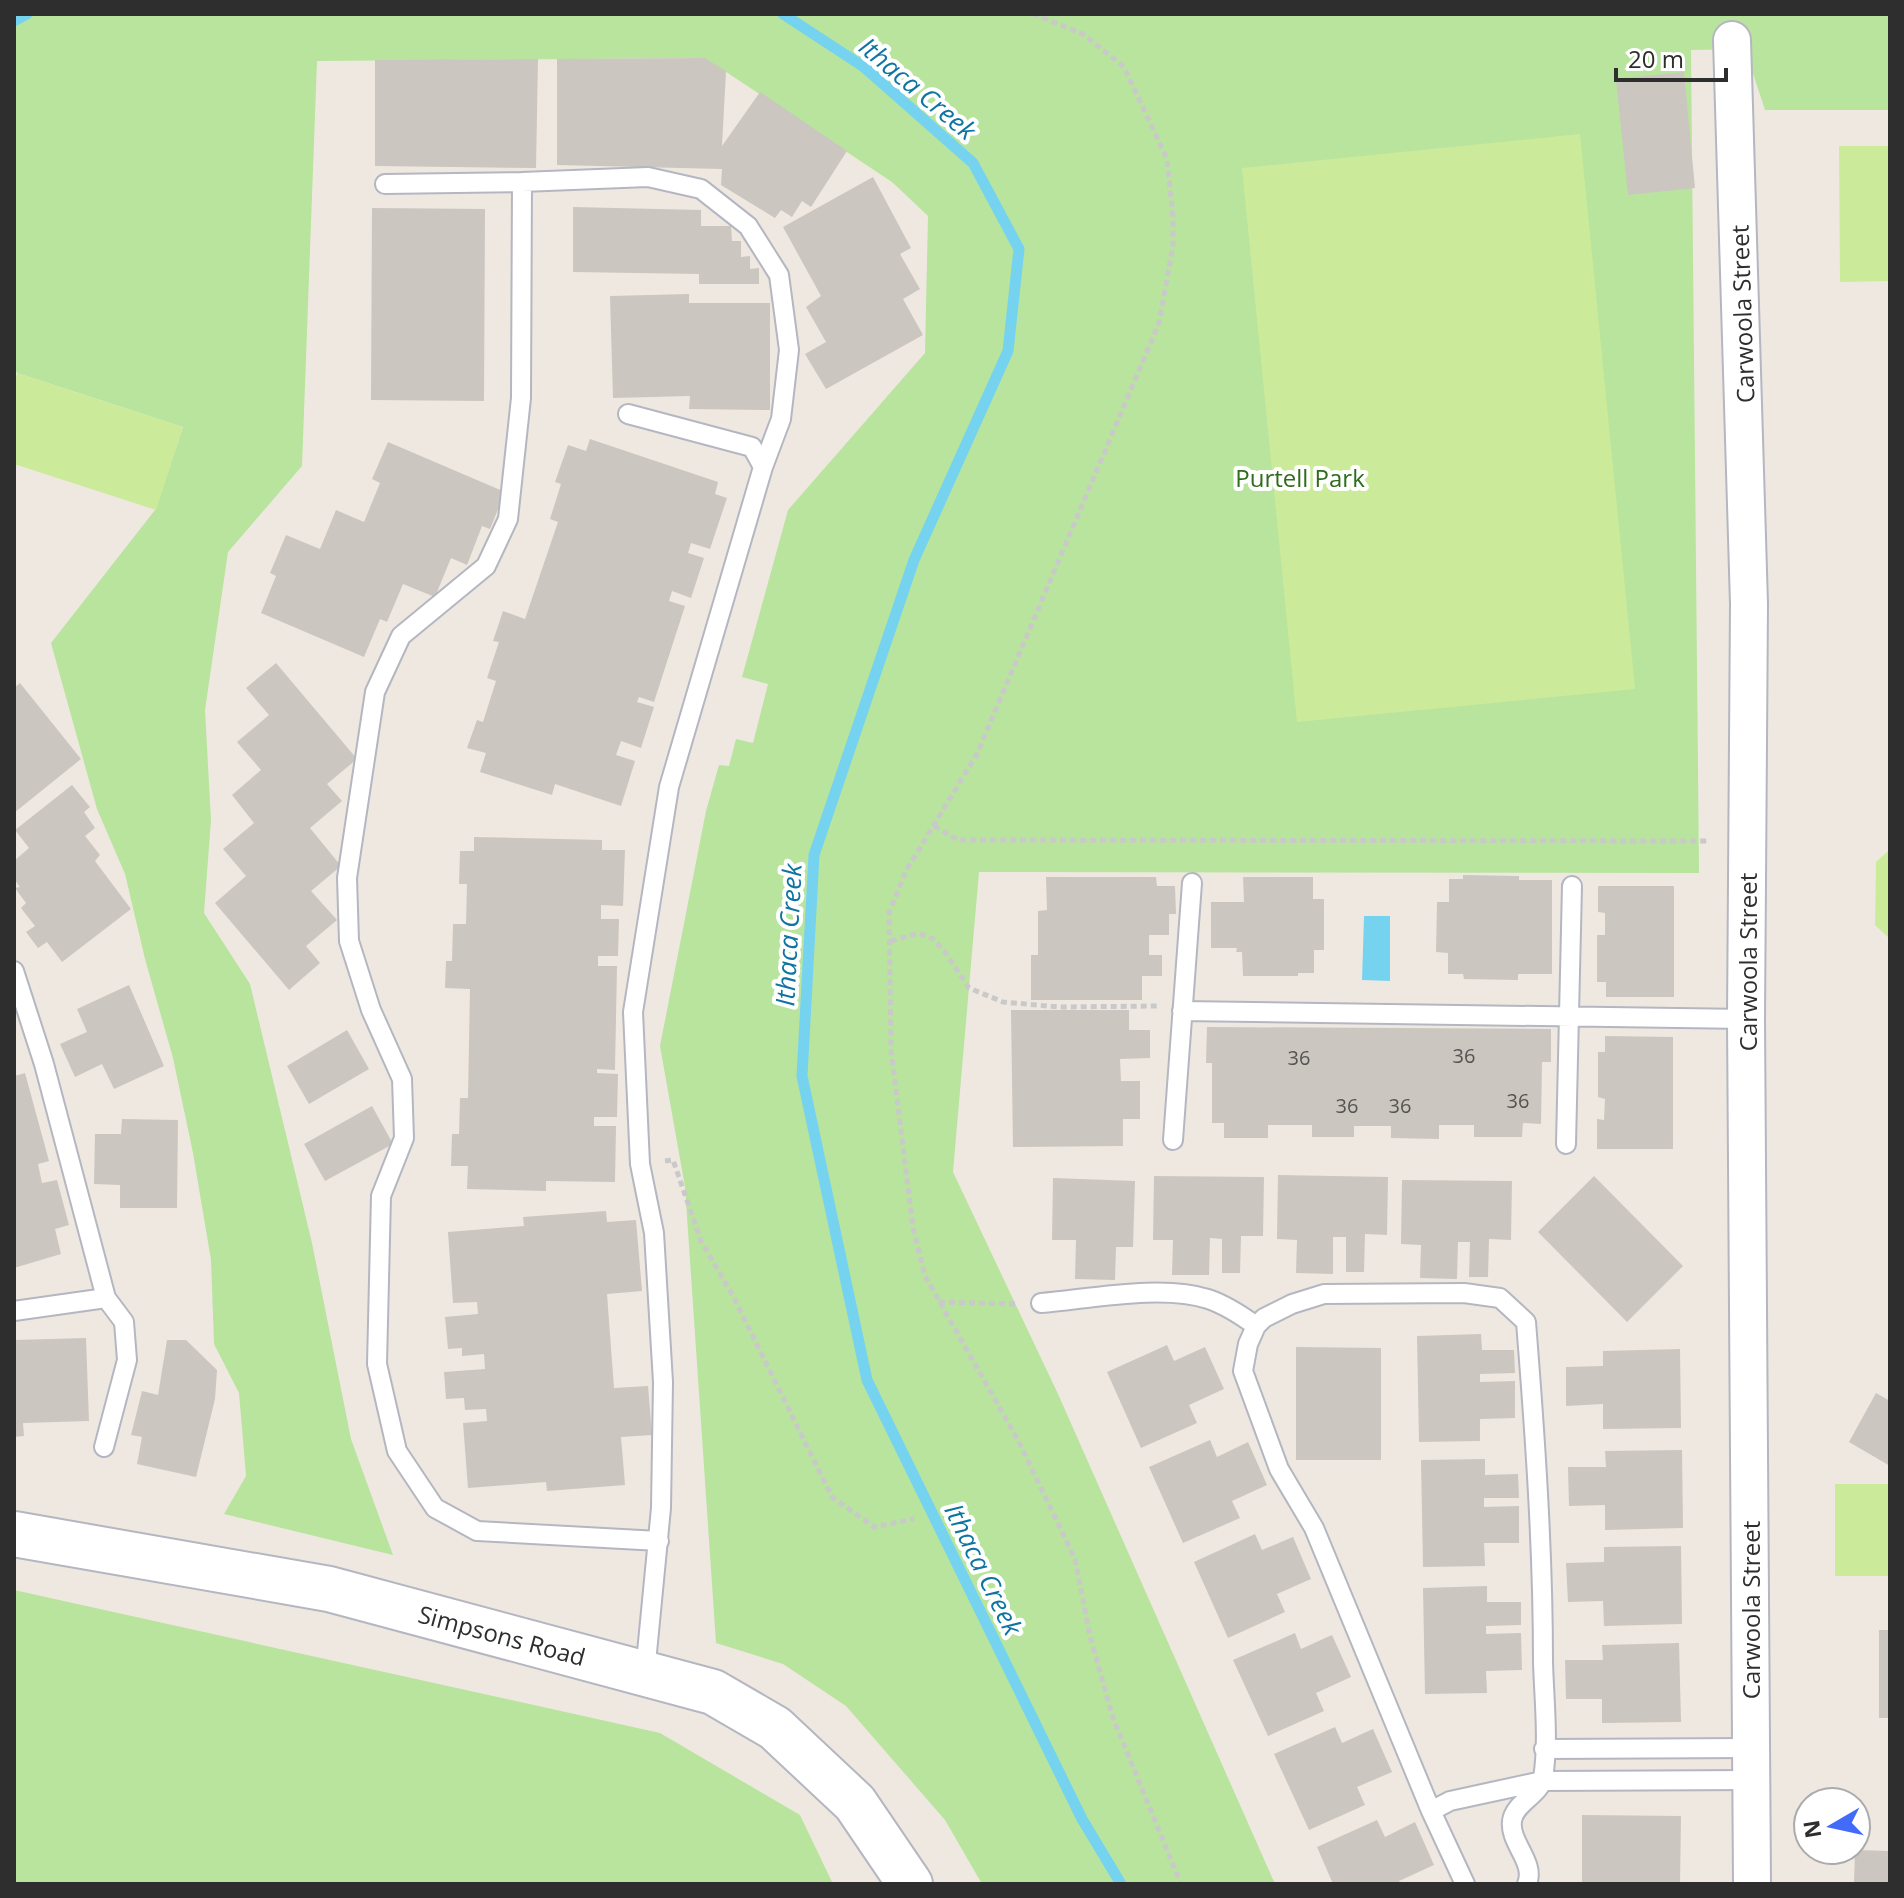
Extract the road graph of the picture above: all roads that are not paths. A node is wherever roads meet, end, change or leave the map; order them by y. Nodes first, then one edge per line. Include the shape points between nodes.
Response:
1 (1732, 40) dead end
2 (522, 182) junction
3 (385, 184) dead end
4 (628, 414) dead end
5 (763, 467) junction
6 (1192, 883) dead end
7 (1572, 886) dead end
8 (14, 971) edge
9 (1183, 1008) junction
10 (1569, 1016) junction
11 (1746, 1019) junction
12 (1173, 1140) dead end
13 (1566, 1144) dead end
14 (106, 1298) junction
15 (1041, 1303) road end
16 (14, 1311) edge
17 (1256, 1326) junction
18 (104, 1447) dead end
19 (14, 1534) edge
20 (659, 1541) junction
21 (645, 1673) junction
22 (1544, 1749) junction
23 (1752, 1764) junction
24 (1542, 1781) junction
25 (1431, 1811) junction
26 (910, 1884) edge
27 (1465, 1884) edge
28 (1527, 1884) edge
29 (1752, 1884) edge

1 - 11 street, Carwoola Street via 1749,604
2 - 3 lane
2 - 5 lane via 648,177 701,189 748,226 779,275 789,350 781,419
2 - 20 lane via 521,398 508,519 486,566 401,636 375,692 347,878 349,941 371,1010 402,1079 404,1138 381,1196 377,1364 397,1451 435,1508 477,1531
4 - 5 lane via 752,447
5 - 20 lane via 669,787 633,1012 640,1164 654,1233 663,1382
6 - 9 lane
7 - 10 lane
8 - 14 lane
9 - 10 lane
9 - 12 lane
10 - 11 lane
10 - 13 lane
11 - 23 street, Carwoola Street
14 - 16 lane
14 - 18 lane via 124,1322 127,1360
15 - 17 lane via 1171,1291 1207,1298
17 - 22 lane via 1292,1304 1324,1294 1464,1293 1500,1298 1526,1322 1543,1558
17 - 25 lane via 1243,1371 1254,1407 1279,1469 1314,1528
19 - 21 main road, Simpsons Road via 329,1589
20 - 21 lane
21 - 26 main road, Simpsons Road via 713,1692 775,1728 855,1803
22 - 23 lane
22 - 24 lane
23 - 24 lane
23 - 29 street, Carwoola Street
24 - 25 lane via 1450,1801
24 - 28 lane via 1511,1824 1525,1859
25 - 27 lane

